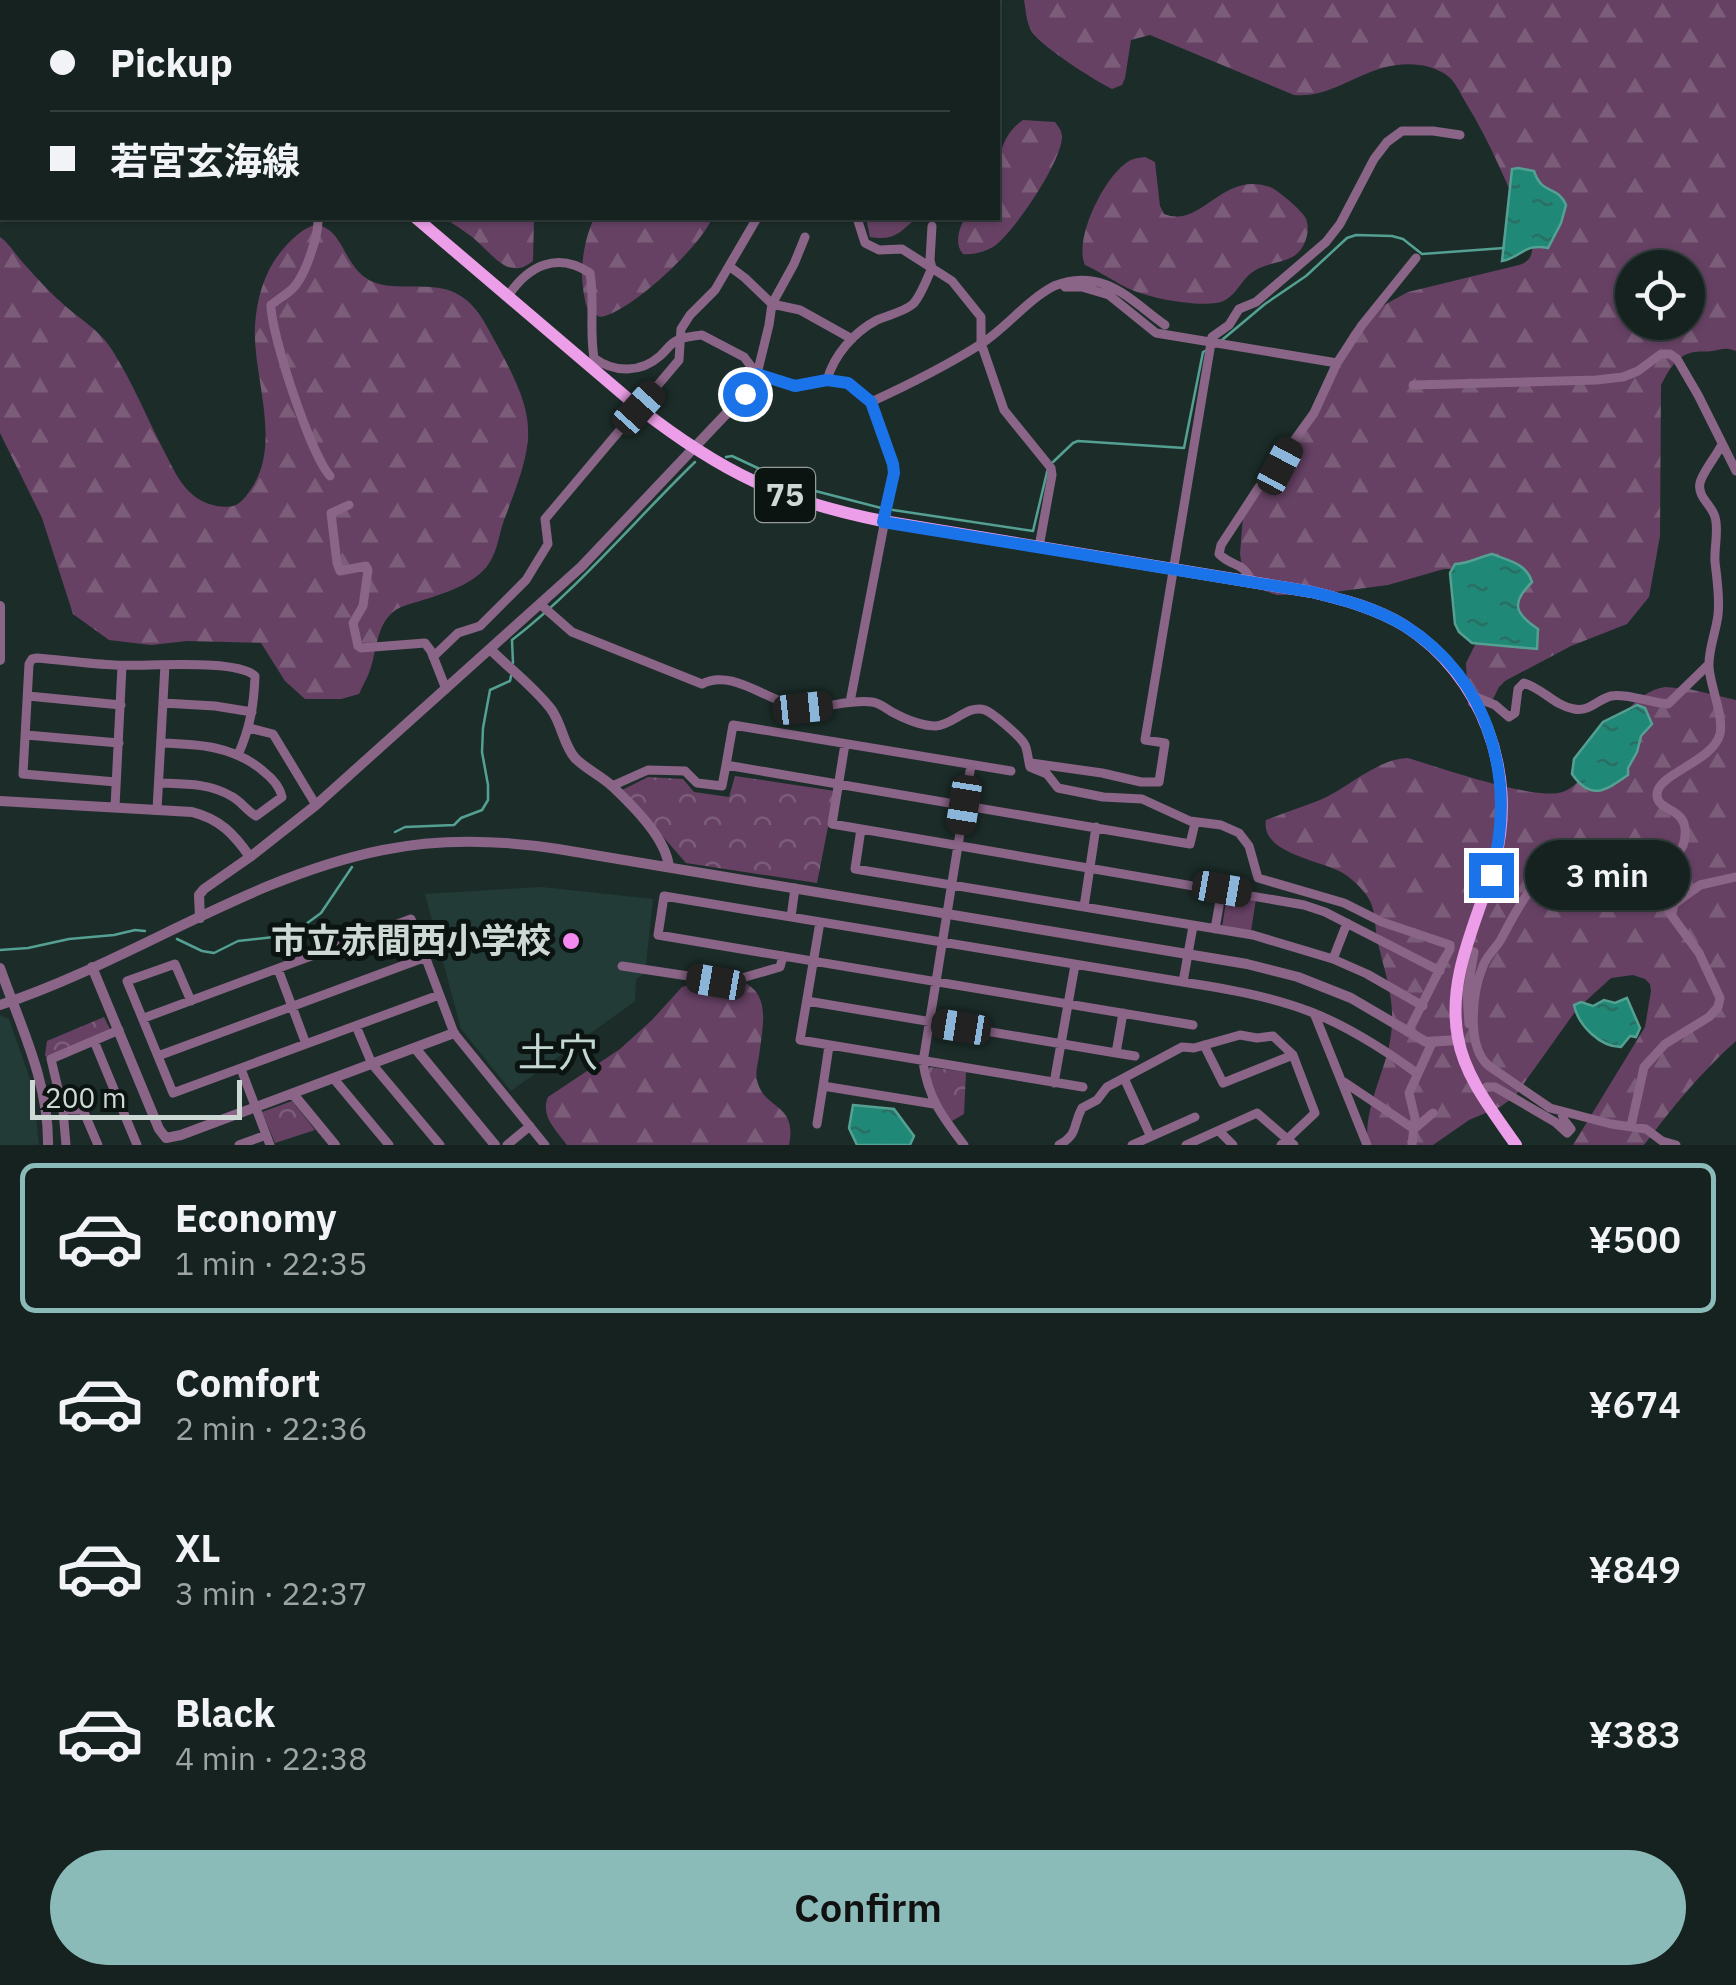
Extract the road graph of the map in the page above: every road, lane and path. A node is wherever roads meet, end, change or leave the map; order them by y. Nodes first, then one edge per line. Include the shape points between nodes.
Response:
1 (1460, 136) dead end
2 (318, 220) edge
3 (418, 220) edge
4 (756, 220) edge
5 (858, 220) edge
6 (932, 226) dead end
7 (805, 237) dead end
8 (1416, 258) dead end
9 (729, 266) junction
10 (932, 268) junction
11 (1052, 287) junction
12 (508, 296) junction
13 (772, 304) junction
14 (1165, 324) dead end
15 (852, 339) junction
16 (679, 340) junction
17 (981, 344) junction
18 (1210, 344) junction
19 (1337, 364) junction
20 (757, 374) junction
21 (827, 380) junction
22 (1413, 385) dead end
23 (871, 402) junction
24 (639, 408) junction
25 (1722, 444) junction
26 (694, 449) junction
27 (1736, 471) edge
28 (330, 476) dead end
29 (350, 505) dead end
30 (883, 522) junction
31 (1039, 547) junction
32 (1174, 568) junction
33 (1252, 582) junction
34 (540, 604) junction
35 (0, 606) edge
36 (480, 626) junction
37 (490, 649) junction
38 (432, 657) junction
39 (0, 660) edge
40 (165, 664) junction
41 (1709, 664) junction
42 (122, 666) junction
43 (446, 688) junction
44 (1471, 695) junction
45 (28, 696) junction
46 (850, 702) junction
47 (164, 703) junction
48 (121, 705) junction
49 (252, 712) junction
50 (249, 728) junction
51 (26, 735) junction
52 (161, 743) junction
53 (118, 744) junction
54 (845, 744) junction
55 (238, 754) junction
56 (1028, 763) junction
57 (971, 764) junction
58 (726, 766) junction
59 (1011, 771) dead end
60 (116, 782) junction
61 (159, 783) junction
62 (839, 784) junction
63 (612, 786) junction
64 (0, 800) edge
65 (316, 805) junction
66 (964, 805) junction
67 (114, 807) junction
68 (157, 810) junction
69 (1194, 822) junction
70 (1096, 827) junction
71 (861, 829) junction
72 (958, 845) junction
73 (250, 857) junction
74 (669, 867) junction
75 (1090, 868) junction
76 (1656, 868) junction
77 (1736, 877) edge
78 (951, 885) junction
79 (795, 888) junction
80 (1222, 889) junction
81 (1084, 907) junction
82 (946, 914) junction
83 (791, 916) junction
84 (1672, 916) junction
85 (200, 918) junction
86 (820, 922) junction
87 (1348, 923) junction
88 (1193, 926) junction
89 (1215, 929) junction
90 (942, 942) junction
91 (1466, 950) junction
92 (1188, 954) junction
93 (783, 956) junction
94 (426, 957) junction
95 (1333, 959) junction
96 (814, 962) junction
97 (1074, 965) junction
98 (622, 966) dead end
99 (92, 967) junction
100 (0, 968) edge
101 (278, 969) junction
102 (1440, 971) junction
103 (935, 982) junction
104 (1183, 982) junction
105 (439, 995) junction
106 (191, 1001) junction
107 (807, 1001) junction
108 (6, 1003) edge
109 (1067, 1003) junction
110 (292, 1006) junction
111 (1423, 1006) junction
112 (1122, 1013) junction
113 (1314, 1013) junction
114 (144, 1018) junction
115 (928, 1021) junction
116 (1193, 1024) dead end
117 (356, 1026) junction
118 (119, 1030) junction
119 (1408, 1032) junction
120 (454, 1033) junction
121 (1458, 1040) junction
122 (94, 1042) junction
123 (1432, 1042) junction
124 (1060, 1043) junction
125 (306, 1044) junction
126 (1204, 1045) junction
127 (829, 1046) junction
128 (1476, 1046) junction
129 (415, 1048) junction
130 (1116, 1052) junction
131 (1293, 1054) junction
132 (158, 1056) junction
133 (1135, 1056) dead end
134 (922, 1062) junction
135 (372, 1064) junction
136 (241, 1069) junction
137 (1418, 1074) junction
138 (334, 1078) junction
139 (1124, 1078) junction
140 (1342, 1080) junction
141 (1054, 1083) junction
142 (823, 1086) junction
143 (1083, 1088) dead end
144 (1480, 1092) junction
145 (292, 1094) junction
146 (934, 1104) junction
147 (256, 1107) junction
148 (63, 1110) junction
149 (1561, 1111) junction
150 (1433, 1113) dead end
151 (1195, 1117) dead end
152 (817, 1124) dead end
153 (530, 1126) junction
154 (1631, 1126) junction
155 (1414, 1129) junction
156 (1219, 1131) junction
157 (1150, 1136) junction
158 (268, 1140) edge
159 (1287, 1143) edge
160 (48, 1145) edge
161 (66, 1145) edge
162 (98, 1145) edge
163 (137, 1145) edge
164 (239, 1145) edge
165 (335, 1145) edge
166 (389, 1145) edge
167 (440, 1145) edge
168 (495, 1145) edge
169 (507, 1145) edge
170 (545, 1145) edge
171 (964, 1145) edge
172 (1059, 1145) edge
173 (1132, 1145) edge
174 (1186, 1145) edge
175 (1233, 1145) edge
176 (1367, 1145) edge
177 (1412, 1145) edge
178 (1516, 1145) edge
179 (1676, 1145) edge

1 - 18 street via 1402,132 1387,142 1326,242 1239,309
2 - 28 street via 301,277 271,305 271,318
3 - 12 main road, 75
4 - 9 street
5 - 10 street via 872,249 902,248
6 - 10 street
7 - 13 street
8 - 19 street
9 - 13 street
9 - 16 street
10 - 15 street via 915,303
10 - 17 street via 982,317
11 - 14 street via 1079,280 1104,284
11 - 17 street
11 - 18 street via 1109,294 1156,333
12 - 16 street via 532,270 548,263 578,265 590,273 590,338 602,364 639,369
12 - 24 main road, 75
13 - 15 street via 800,310
13 - 20 street
15 - 21 street
16 - 20 street via 702,335 744,358
16 - 24 street via 679,360
17 - 23 street
17 - 31 street via 1004,410 1051,468
18 - 19 street
18 - 32 street
19 - 33 street via 1280,466 1218,550
20 - 21 street via 795,386
20 - 26 street
21 - 23 street via 848,383
22 - 25 street via 1623,377 1670,354
23 - 30 street via 894,473
24 - 26 main road, 75
24 - 36 street via 545,518 547,548
25 - 27 street
25 - 41 street via 1699,485 1715,516 1719,610
26 - 30 main road, 75 via 772,490
26 - 34 street
29 - 38 street via 331,513 340,572 368,570 353,622 358,646 420,642
30 - 31 main road, 75
30 - 46 street
31 - 32 main road, 75
32 - 33 main road, 75
32 - 56 street via 1146,740 1165,743 1160,782
33 - 44 main road, 75 via 1346,600 1386,616 1440,655
34 - 37 street
34 - 46 street via 572,632 692,681 733,681 803,708
35 - 39 street
36 - 37 street
36 - 38 street via 458,633
37 - 43 street
37 - 63 street via 552,711 574,757
38 - 43 street
40 - 42 street
40 - 47 street
40 - 49 street via 249,670 255,676
41 - 44 street via 1668,704 1611,696 1572,709 1524,682 1509,716
41 - 76 street via 1720,733 1704,756 1658,788 1658,800 1686,828 1676,856
42 - 45 street via 37,658 29,664
42 - 48 street
43 - 65 street
44 - 91 main road, 75 via 1494,747 1502,822
45 - 48 street
45 - 51 street
46 - 56 street via 876,702 928,726 944,726 974,709 988,711 1022,739
47 - 49 street
47 - 52 street
48 - 53 street
49 - 50 street
50 - 55 street
50 - 65 street via 273,734
51 - 53 street
51 - 60 street via 24,774
52 - 55 street
52 - 61 street
53 - 60 street
54 - 57 street
54 - 58 street via 733,724
54 - 62 street
55 - 61 street via 282,790 261,814 252,815 233,796 209,786
56 - 69 street via 1058,788 1142,798
57 - 59 street
57 - 66 street
58 - 62 street
58 - 63 street via 722,786 696,783 685,771 648,770
60 - 67 street
61 - 68 street
62 - 66 street
62 - 71 street via 832,824
63 - 74 street via 663,844
64 - 67 street
65 - 73 street
66 - 70 street
66 - 72 street
67 - 68 street
68 - 73 street via 216,820
69 - 70 street via 1190,844
69 - 102 street via 1240,834 1258,878 1450,945
70 - 75 street
71 - 72 street
71 - 78 street via 854,869
72 - 75 street
72 - 78 street
73 - 85 street via 199,895
74 - 79 street
74 - 85 street via 516,844 401,846 316,868
75 - 80 street
75 - 81 street
76 - 84 street
76 - 128 street via 1581,862 1548,874 1520,904 1484,963 1475,1001
77 - 84 street via 1700,886 1674,904
78 - 81 street
78 - 82 street
79 - 82 street
79 - 83 street
80 - 87 street via 1304,904
80 - 89 street
81 - 88 street
82 - 90 street
82 - 92 street
83 - 86 street
83 - 93 street via 664,896 658,935
84 - 154 street via 1706,966 1719,1004 1648,1061
85 - 99 street
86 - 90 street
86 - 96 street
87 - 95 street
87 - 102 street
88 - 89 street
88 - 92 street
89 - 95 street
90 - 97 street
90 - 103 street
91 - 121 main road, 75 via 1456,990
91 - 128 street via 1474,952 1467,994
92 - 104 street
92 - 119 street via 1298,977
93 - 96 street
93 - 98 street via 780,967 728,982
94 - 101 street via 411,919
94 - 105 street
94 - 110 street
95 - 111 street
96 - 103 street
96 - 107 street
97 - 104 street
97 - 109 street
99 - 108 street
99 - 118 street
100 - 108 street
101 - 106 street
101 - 110 street
102 - 111 street
103 - 109 street
103 - 115 street
104 - 113 street
105 - 117 street
105 - 120 street
106 - 114 street
106 - 114 street via 175,964 127,981
107 - 115 street
107 - 127 street via 800,1040
108 - 160 street via 38,1072
109 - 112 street
109 - 124 street
110 - 125 street
110 - 132 street
111 - 119 street
112 - 116 street
112 - 130 street
113 - 137 street
113 - 140 street
114 - 132 street
115 - 124 street
115 - 134 street
117 - 125 street
117 - 135 street
118 - 122 street
118 - 147 street via 166,1138
119 - 123 street
120 - 129 street
120 - 153 street
121 - 123 street
121 - 144 main road, 75
122 - 148 street via 51,1059
122 - 163 street
123 - 137 street
124 - 130 street
124 - 141 street
125 - 136 street
126 - 131 street via 1240,1035 1273,1036
126 - 131 street via 1222,1083
126 - 139 street via 1182,1047
127 - 134 street
127 - 142 street
128 - 149 street via 1489,1066
129 - 135 street
129 - 168 street
130 - 133 street
131 - 159 street via 1315,1113
132 - 136 street via 173,1093
134 - 141 street
134 - 146 street
135 - 138 street
135 - 167 street
136 - 147 street
137 - 155 street via 1410,1093
138 - 145 street
138 - 166 street
139 - 157 street
139 - 172 street via 1082,1108 1075,1131
140 - 155 street
140 - 176 street
141 - 143 street
142 - 146 street
142 - 152 street
144 - 149 street via 1495,1086 1568,1133
144 - 178 main road, 75
145 - 147 street
145 - 165 street
146 - 171 street
147 - 158 street
148 - 161 street
148 - 162 street via 83,1110
149 - 154 street
150 - 155 street
151 - 157 street
153 - 169 street
153 - 170 street
154 - 179 street
155 - 177 street
156 - 159 street via 1256,1112
156 - 174 street
156 - 175 street
157 - 173 street
158 - 164 street

